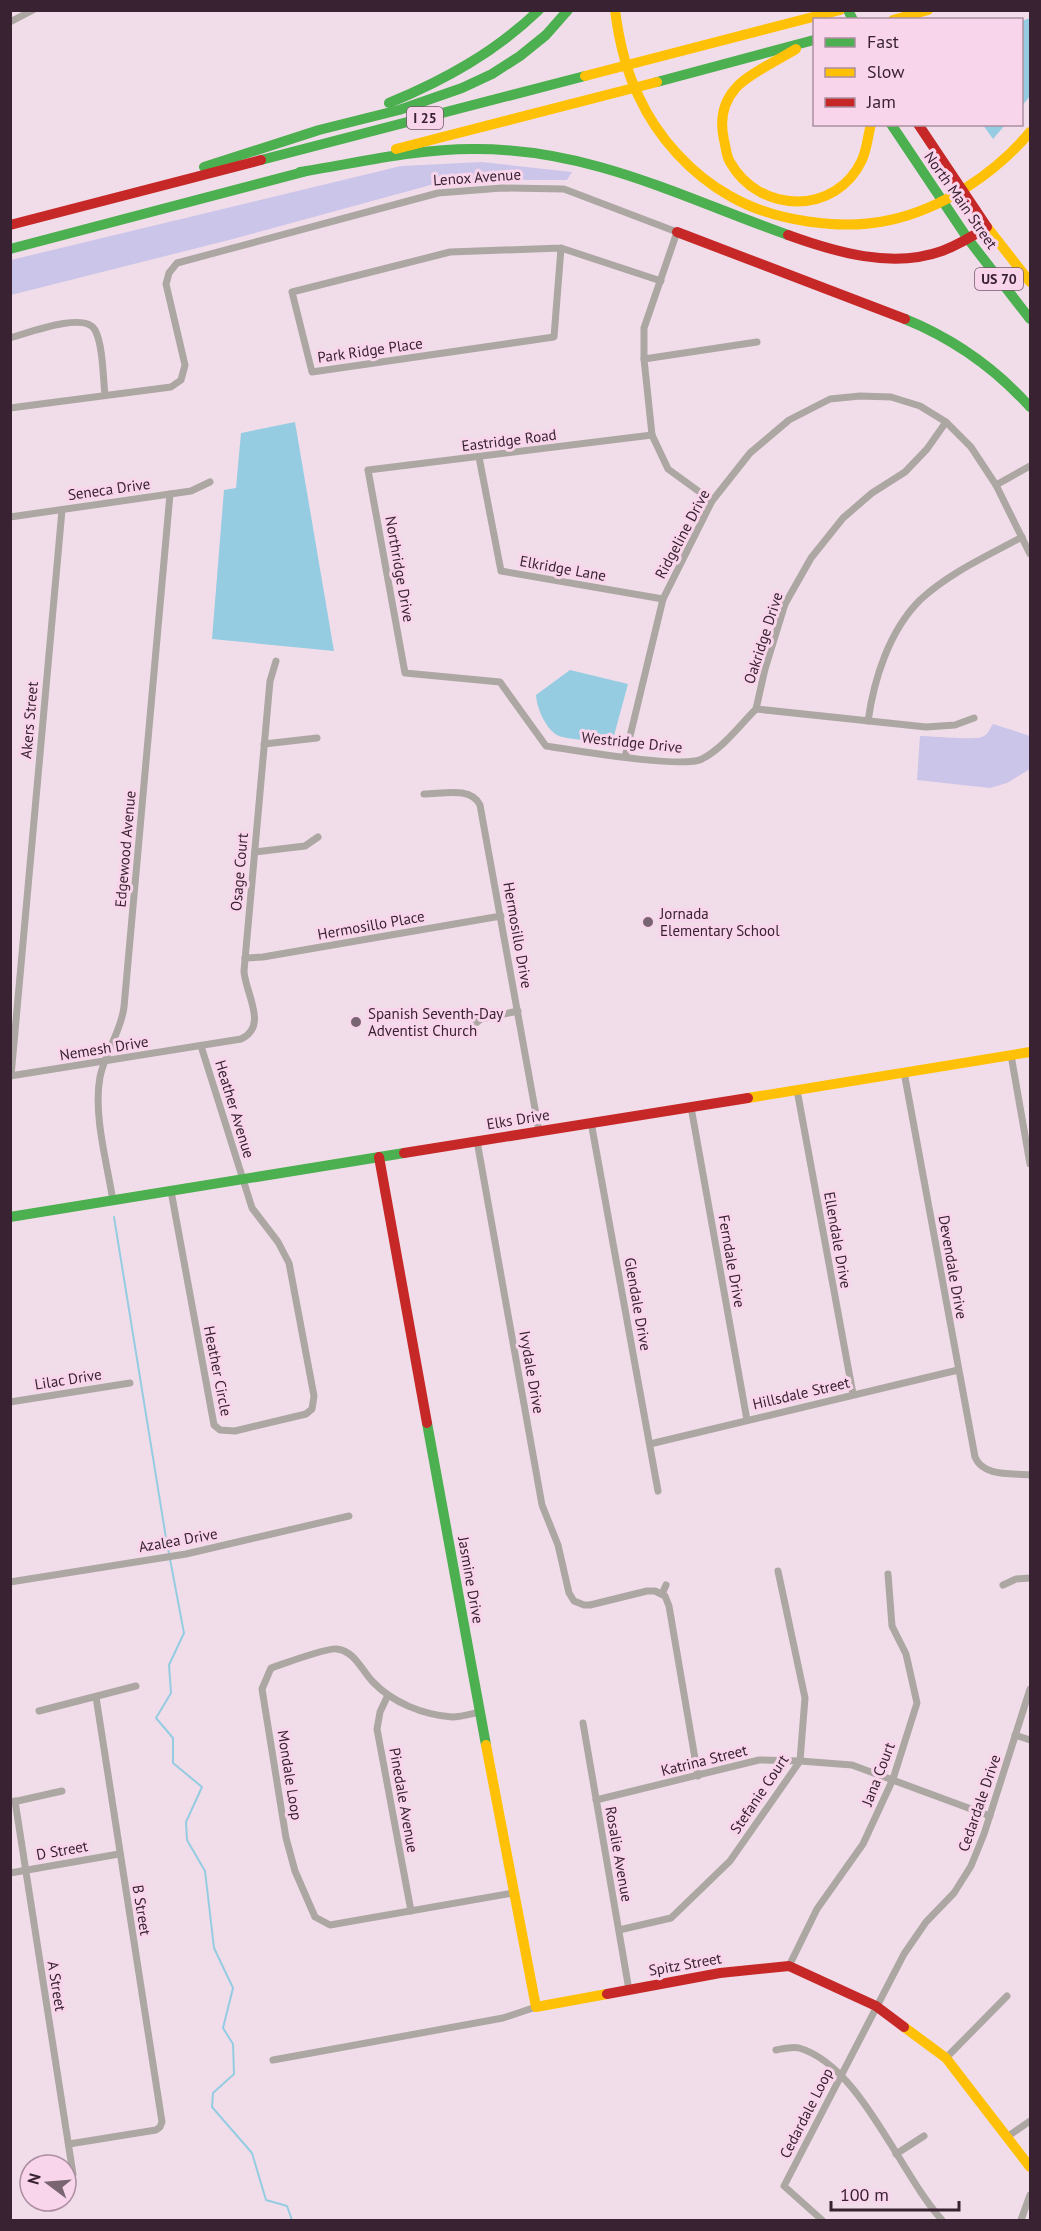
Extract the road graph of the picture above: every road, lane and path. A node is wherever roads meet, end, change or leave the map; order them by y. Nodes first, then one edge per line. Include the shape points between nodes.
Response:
1 (33, 10) edge
2 (539, 10) edge
3 (568, 10) edge
4 (615, 10) edge
5 (840, 10) edge
6 (928, 10) edge
7 (22, 13) edge
8 (900, 18) edge
9 (10, 22) edge
10 (810, 41) edge
11 (334, 126) junction
12 (871, 126) edge
13 (892, 126) edge
14 (919, 126) edge
15 (1030, 132) edge
16 (300, 172) junction
17 (134, 193) junction
18 (10, 225) edge
19 (987, 227) junction
20 (677, 232) junction
21 (968, 239) junction
22 (561, 248) junction
23 (10, 249) edge
24 (661, 281) junction
25 (1030, 282) edge
26 (1030, 320) edge
27 (10, 338) edge
28 (757, 342) dead end
29 (644, 359) junction
30 (105, 395) junction
31 (10, 408) edge
32 (1030, 408) edge
33 (946, 422) junction
34 (652, 435) junction
35 (480, 457) junction
36 (1030, 466) edge
37 (368, 470) joint
38 (210, 482) dead end
39 (996, 485) junction
40 (170, 494) junction
41 (712, 501) junction
42 (62, 510) junction
43 (10, 517) edge
44 (1022, 537) junction
45 (1030, 554) edge
46 (663, 599) junction
47 (276, 660) dead end
48 (405, 673) joint
49 (756, 709) junction
50 (974, 718) dead end
51 (868, 721) junction
52 (317, 738) dead end
53 (264, 744) junction
54 (625, 757) junction
55 (424, 794) dead end
56 (318, 837) dead end
57 (255, 852) junction
58 (501, 916) junction
59 (245, 958) junction
60 (518, 1011) junction
61 (466, 1030) dead end
62 (201, 1046) junction
63 (1030, 1052) edge
64 (1011, 1055) junction
65 (105, 1061) junction
66 (904, 1072) junction
67 (11, 1076) edge
68 (797, 1090) junction
69 (691, 1107) junction
70 (591, 1122) junction
71 (539, 1131) junction
72 (477, 1141) junction
73 (379, 1157) junction
74 (1030, 1164) edge
75 (244, 1179) junction
76 (171, 1191) junction
77 (113, 1201) junction
78 (10, 1217) edge
79 (958, 1370) junction
80 (130, 1383) dead end
81 (853, 1394) junction
82 (10, 1402) edge
83 (747, 1420) junction
84 (650, 1444) junction
85 (1030, 1475) edge
86 (658, 1491) dead end
87 (350, 1516) dead end
88 (778, 1571) dead end
89 (888, 1574) dead end
90 (1030, 1578) edge
91 (10, 1582) edge
92 (666, 1585) dead end
93 (1003, 1585) dead end
94 (662, 1594) junction
95 (136, 1686) dead end
96 (1030, 1689) edge
97 (388, 1695) junction
98 (96, 1697) junction
99 (39, 1711) dead end
100 (480, 1712) junction
101 (583, 1723) dead end
102 (1015, 1735) junction
103 (1030, 1740) edge
104 (800, 1761) junction
105 (699, 1776) junction
106 (893, 1779) junction
107 (62, 1791) dead end
108 (596, 1800) junction
109 (13, 1802) edge
110 (990, 1816) junction
111 (119, 1854) junction
112 (26, 1871) junction
113 (10, 1873) edge
114 (513, 1893) junction
115 (411, 1911) junction
116 (619, 1930) junction
117 (789, 1966) junction
118 (629, 1990) junction
119 (1007, 1996) dead end
120 (876, 2006) junction
121 (536, 2007) junction
122 (776, 2050) dead end
123 (946, 2058) junction
124 (273, 2060) dead end
125 (840, 2074) junction
126 (1030, 2121) edge
127 (924, 2136) dead end
128 (1007, 2137) junction
129 (69, 2144) junction
130 (70, 2153) edge
131 (896, 2154) junction
132 (1030, 2167) edge
133 (1030, 2195) edge
134 (822, 2220) edge
135 (942, 2220) edge
136 (1021, 2220) edge

1 - 7 street
2 - 11 main road via 496,49 462,69
3 - 11 main road via 505,67 473,83
4 - 15 main road via 621,54 648,117 705,180 750,206 826,224 902,218 950,197 1001,163
5 - 17 main road, I 25
6 - 8 main road
7 - 9 street
10 - 12 main road via 739,84 724,106 724,151 740,177 771,199 787,203 819,201 848,182 862,163
10 - 16 main road, I 25
11 - 17 main road
13 - 21 main road, North Main Street / US 70
14 - 19 main road, North Main Street / US 70
16 - 21 main road via 442,150 505,149 602,166 781,234 860,255 912,257 938,252
16 - 23 main road, I 25
17 - 18 main road, I 25
19 - 21 main road
19 - 25 main road, North Main Street / US 70
20 - 24 street
20 - 30 street, Lenox Avenue via 564,189 501,188 438,193 177,263 166,284 185,365 181,380 171,387
20 - 32 main road, Lenox Avenue via 933,330 992,369
21 - 26 main road, North Main Street / US 70
22 - 22 street, Park Ridge Place via 450,252 292,292 312,372 554,337
22 - 24 street, Park Ridge Place
24 - 29 street via 644,328
27 - 30 street via 70,322 86,322 94,328 99,343
28 - 29 street
29 - 34 street
30 - 31 street, Lenox Avenue
33 - 39 street, Ridgeline Drive via 971,447
33 - 41 street, Ridgeline Drive via 920,406 891,397 830,399 789,420 750,453
33 - 49 street, Oakridge Drive via 905,472 843,518 811,558 785,604
34 - 35 street, Eastridge Road
34 - 41 street via 668,469
35 - 37 street, Eastridge Road
35 - 46 street, Elkridge Lane via 501,571
36 - 39 street
37 - 48 street, Northridge Drive
38 - 40 street, Seneca Drive via 197,490
39 - 44 street, Ridgeline Drive
40 - 42 street, Seneca Drive
40 - 65 street, Edgewood Avenue via 124,1007
41 - 46 street, Ridgeline Drive
42 - 43 street, Seneca Drive
42 - 67 street, Akers Street
44 - 45 street, Ridgeline Drive
44 - 51 street via 959,572 910,611 882,663
46 - 54 street, Ridgeline Drive
47 - 53 street, Osage Court
48 - 54 street, Westridge Drive via 500,682 546,746
49 - 51 street
49 - 54 street, Westridge Drive via 699,760
50 - 51 street via 955,725 926,727
52 - 53 street
53 - 57 street, Osage Court
55 - 58 street, Hermosillo Drive via 464,793 478,801
56 - 57 street via 305,846
57 - 59 street, Osage Court
58 - 59 street, Hermosillo Place
58 - 60 street, Hermosillo Drive
59 - 62 street, Osage Court via 245,982 255,1016 252,1030 241,1039
60 - 61 street via 481,1019
60 - 71 street, Hermosillo Drive
62 - 65 street, Nemesh Drive
62 - 75 street, Heather Avenue
63 - 64 main road, Elks Drive
64 - 66 main road, Elks Drive
64 - 74 street
65 - 67 street, Nemesh Drive
65 - 77 street, Edgewood Avenue via 98,1106
66 - 68 main road, Elks Drive
66 - 79 street, Devendale Drive
68 - 69 main road, Elks Drive
68 - 81 street, Ellendale Drive
69 - 70 main road, Elks Drive
69 - 83 street, Ferndale Drive
70 - 71 main road, Elks Drive
70 - 84 street, Glendale Drive
71 - 72 main road, Elks Drive
72 - 73 main road, Elks Drive
72 - 94 street, Ivydale Drive via 543,1511 558,1545 569,1593 575,1606 647,1591
73 - 75 main road, Elks Drive
73 - 100 main road, Jasmine Drive
75 - 76 main road, Elks Drive
75 - 76 street, Heather Circle via 255,1213 289,1263 314,1401 306,1414 234,1431 220,1430 213,1421
76 - 77 main road, Elks Drive
77 - 78 main road, Elks Drive
79 - 81 street, Hillsdale Street
79 - 85 street, Devendale Drive via 979,1465 992,1471
80 - 82 street, Lilac Drive
81 - 83 street, Hillsdale Street
83 - 84 street, Hillsdale Street
84 - 86 street, Glendale Drive
87 - 91 street, Azalea Drive via 186,1554
88 - 104 street, Stefanie Court via 805,1698
89 - 106 street, Jana Court via 892,1626 906,1654 917,1703
90 - 93 street via 1016,1578
92 - 94 street
94 - 105 street via 669,1606
95 - 98 street
96 - 102 street, Cedardale Drive
97 - 100 street, Mondale Loop via 426,1713 454,1717
97 - 115 street, Pinedale Avenue via 377,1729
97 - 115 street, Mondale Loop via 351,1654 335,1648 271,1668 262,1689 286,1838 315,1917 330,1925
98 - 99 street
98 - 111 street, B Street
100 - 114 main road, Jasmine Drive
101 - 108 street, Rosalie Avenue
102 - 103 street
102 - 110 street, Cedardale Drive
104 - 105 street, Katrina Street via 759,1760
104 - 106 street, Katrina Street via 852,1765
104 - 116 street, Stefanie Court via 730,1861 671,1918
105 - 108 street, Katrina Street
106 - 110 street, Katrina Street
106 - 117 street, Jana Court via 863,1844 817,1909
107 - 109 street
108 - 116 street, Rosalie Avenue
109 - 112 street, A Street
110 - 120 street, Cedardale Drive via 966,1876 914,1938
111 - 112 street, D Street
111 - 129 street, B Street via 162,2120 160,2127 153,2130
112 - 113 street, D Street
112 - 129 street, A Street
114 - 115 street, Mondale Loop
114 - 121 main road, Jasmine Drive
116 - 118 street, Rosalie Avenue
117 - 118 main road, Spitz Street via 720,1972
117 - 120 main road, Spitz Street
118 - 121 main road, Spitz Street
119 - 123 street
120 - 123 main road, Spitz Street
120 - 125 street, Cedardale Loop
121 - 124 street, Spitz Street via 503,2018
122 - 125 street via 798,2048
123 - 128 main road, Spitz Street
125 - 131 street
125 - 134 street, Cedardale Loop via 784,2186
126 - 128 street
127 - 131 street
128 - 132 main road, Spitz Street
129 - 130 street, A Street
131 - 135 street
133 - 136 street

